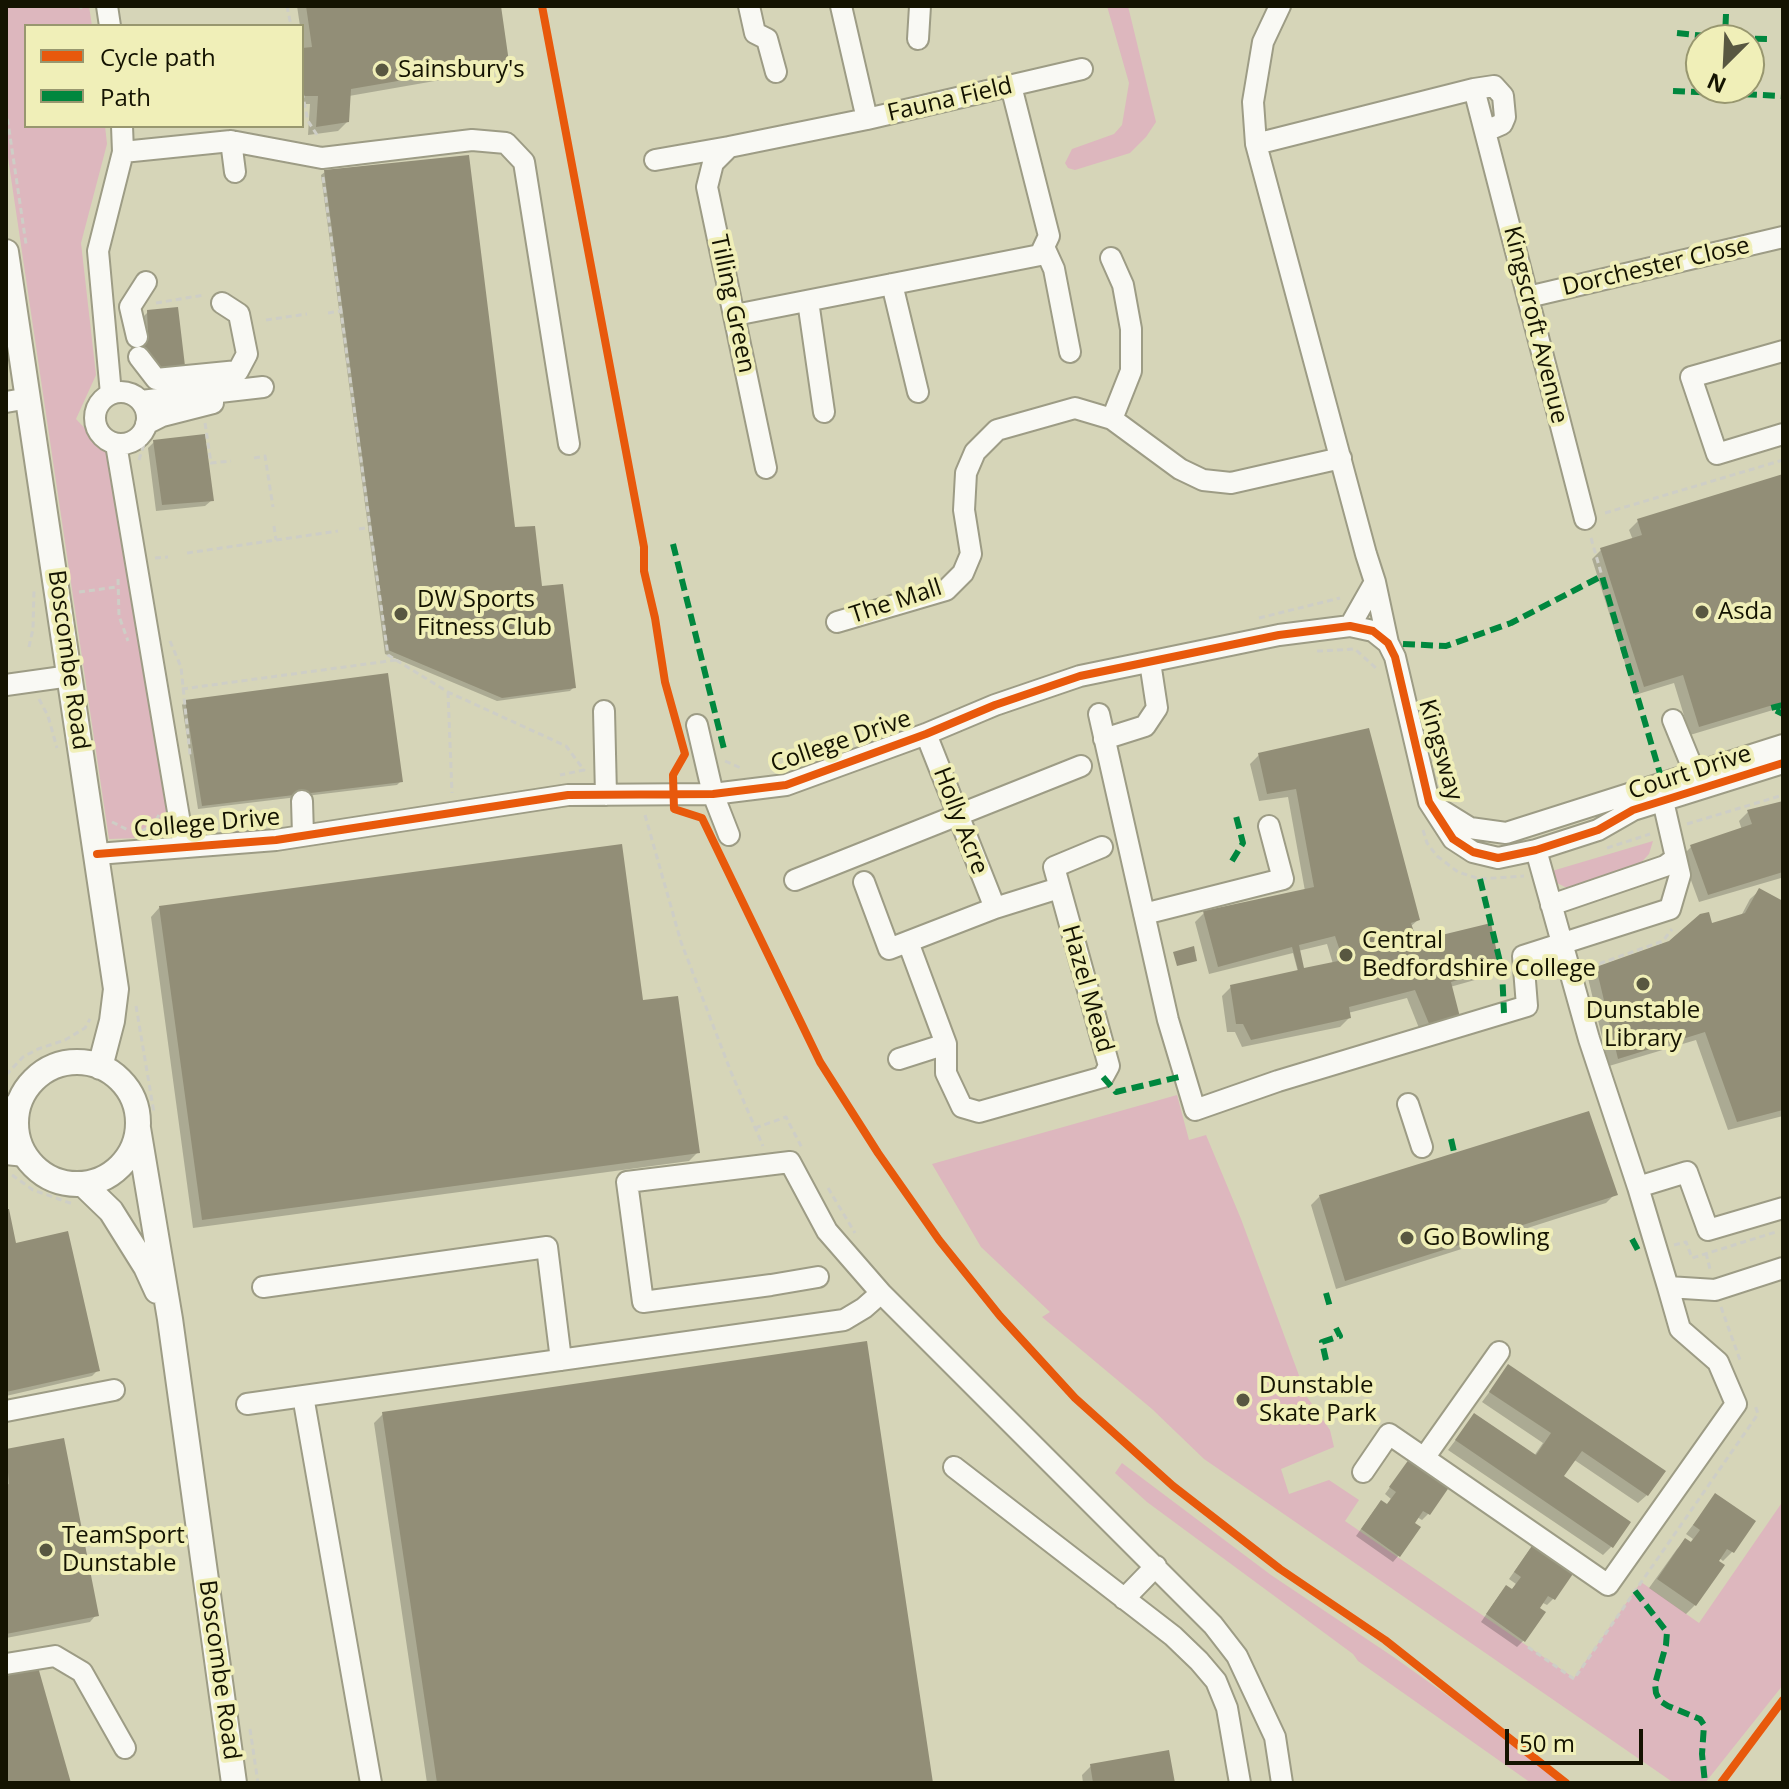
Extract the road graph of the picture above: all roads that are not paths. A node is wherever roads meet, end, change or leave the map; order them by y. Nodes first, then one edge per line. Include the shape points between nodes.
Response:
1 (749, 6) edge
2 (841, 6) edge
3 (920, 6) edge
4 (1280, 6) edge
5 (918, 39) dead end
6 (1082, 69) dead end
7 (776, 72) dead end
8 (1011, 86) junction
9 (867, 119) junction
10 (122, 128) edge
11 (231, 141) junction
12 (1256, 144) junction
13 (729, 147) junction
14 (123, 152) junction
15 (655, 160) dead end
16 (235, 172) dead end
17 (1783, 237) edge
18 (1044, 247) junction
19 (6, 252) edge
20 (1111, 258) dead end
21 (146, 282) dead end
22 (892, 284) junction
23 (1528, 297) junction
24 (213, 299) road end
25 (808, 301) junction
26 (735, 315) junction
27 (1783, 351) edge
28 (1070, 352) dead end
29 (918, 392) dead end
30 (111, 394) junction
31 (18, 400) edge
32 (141, 401) junction
33 (824, 412) dead end
34 (1112, 419) junction
35 (147, 431) junction
36 (1783, 434) edge
37 (116, 444) junction
38 (569, 444) dead end
39 (1341, 458) junction
40 (766, 468) dead end
41 (1585, 519) road end
42 (1375, 582) junction
43 (837, 622) dead end
44 (1350, 626) junction
45 (1388, 643) junction
46 (1150, 662) junction
47 (70, 676) junction
48 (6, 685) edge
49 (604, 711) dead end
50 (1099, 714) dead end
51 (1673, 720) dead end
52 (697, 725) dead end
53 (926, 734) junction
54 (1104, 739) junction
55 (1783, 745) edge
56 (1783, 763) edge
57 (1081, 766) dead end
58 (1698, 781) junction
59 (713, 794) junction
60 (606, 795) junction
61 (302, 801) dead end
62 (1663, 801) junction
63 (1429, 802) junction
64 (957, 815) junction
65 (1269, 826) dead end
66 (303, 835) junction
67 (729, 835) dead end
68 (184, 847) junction
69 (1102, 847) dead end
70 (1536, 850) junction
71 (1473, 852) joint
72 (97, 854) junction
73 (1676, 858) junction
74 (795, 880) dead end
75 (864, 882) dead end
76 (1059, 888) junction
77 (1551, 905) junction
78 (995, 908) junction
79 (1144, 914) junction
80 (908, 942) junction
81 (1563, 944) junction
82 (946, 1044) junction
83 (899, 1059) dead end
84 (100, 1067) junction
85 (1408, 1104) dead end
86 (13, 1106) edge
87 (138, 1128) junction
88 (1422, 1147) dead end
89 (13, 1160) edge
90 (1638, 1187) junction
91 (79, 1194) junction
92 (1783, 1208) edge
93 (1783, 1268) edge
94 (818, 1277) dead end
95 (263, 1287) dead end
96 (1668, 1287) junction
97 (881, 1293) junction
98 (170, 1319) junction
99 (1499, 1352) dead end
100 (561, 1360) junction
101 (114, 1390) dead end
102 (303, 1396) junction
103 (247, 1404) dead end
104 (6, 1411) edge
105 (1424, 1458) junction
106 (954, 1467) dead end
107 (1363, 1472) dead end
108 (1156, 1566) junction
109 (1124, 1599) junction
110 (6, 1664) edge
111 (125, 1748) dead end
112 (234, 1783) edge
113 (371, 1783) edge
114 (1240, 1783) edge
115 (1282, 1783) edge

1 - 7 street via 755,33 767,39
2 - 9 street
3 - 5 street
4 - 12 street via 1263,42 1253,102
6 - 8 street, Fauna Field
8 - 9 street, Fauna Field
8 - 18 street via 1049,236
9 - 13 street
10 - 14 street
11 - 14 street
11 - 16 street
11 - 38 street via 322,158 472,140 506,143 524,162
12 - 23 street, Kingscroft Avenue via 1474,89
12 - 39 street
13 - 15 street
13 - 26 street, Tilling Green via 713,163 707,187
14 - 30 street via 98,251
17 - 23 street, Dorchester Close
18 - 22 street via 1040,255
18 - 28 street via 1054,269
19 - 31 main road, Boscombe Road
20 - 34 street via 1123,285 1131,329 1131,371
21 - 24 street via 130,307 138,347 156,379 238,371 247,354 239,314
22 - 25 street
22 - 29 street
23 - 41 street, Kingscroft Avenue
25 - 26 street
25 - 33 street
26 - 40 street, Tilling Green
27 - 36 street via 1691,377 1717,454
30 - 32 street via 129,393
30 - 37 street via 100,402 94,419 100,435
31 - 47 main road, Boscombe Road
32 - 35 street
32 - 35 street via 263,388 162,416
34 - 39 street, The Mall via 1203,480 1231,483
34 - 43 street, The Mall via 1075,408 997,430 975,452 966,473 964,510 971,554 963,573 946,590
35 - 37 street via 128,444
37 - 68 street
39 - 42 street
42 - 44 street
42 - 45 street
44 - 45 street via 1373,631
44 - 46 street, College Drive
45 - 63 street, Kingsway
46 - 53 street, College Drive via 1080,676
46 - 54 street via 1157,708 1145,726
47 - 48 street
47 - 72 main road, Boscombe Road
49 - 60 street
50 - 54 street
51 - 58 street
52 - 59 street
53 - 59 street, College Drive via 786,785
53 - 64 street, Holly Acre
54 - 79 street
55 - 58 street
56 - 58 street, Court Drive
57 - 64 street
58 - 62 street, Court Drive
58 - 63 street via 1506,833 1470,828
59 - 60 street, College Drive
59 - 67 street
60 - 66 street, College Drive via 568,795
61 - 66 street
62 - 70 street, Court Drive
62 - 73 street
63 - 71 street, Kingsway via 1453,839
64 - 74 street
64 - 78 street, Holly Acre
65 - 79 street via 1283,879
66 - 68 street, College Drive
68 - 72 street, College Drive
69 - 76 street, Hazel Mead via 1054,867
70 - 71 street, Court Drive via 1498,858
70 - 77 street
72 - 84 main road, Boscombe Road via 116,989
73 - 77 street
73 - 81 street via 1680,875 1670,909
75 - 80 street via 889,949
76 - 78 street
76 - 82 street, Hazel Mead via 1109,1066 1103,1077 979,1112 962,1107 946,1073
77 - 81 street
78 - 80 street
79 - 81 street via 1195,1110 1527,1006 1523,956
80 - 82 street, Hazel Mead
81 - 90 street
82 - 83 street
84 - 86 main road via 81,1062 44,1071
84 - 87 main road via 129,1091
85 - 88 street
86 - 89 main road
87 - 91 main road via 120,1166
87 - 98 main road, Boscombe Road
89 - 91 main road
90 - 92 street via 1687,1172 1708,1230
90 - 96 street
91 - 98 main road, Boscombe Road via 111,1211
93 - 96 street via 1715,1290
94 - 97 street via 643,1302 627,1182 790,1162 827,1231
95 - 100 street via 547,1247
96 - 105 street via 1680,1329 1718,1362 1736,1404 1608,1585
97 - 100 street via 844,1320
97 - 108 street
98 - 112 main road, Boscombe Road
99 - 105 street
100 - 102 street
101 - 104 street
102 - 103 street
102 - 113 street
105 - 107 street via 1389,1434
106 - 109 street
108 - 109 street
108 - 115 street via 1237,1656 1275,1737
109 - 114 street via 1173,1636 1216,1681 1227,1708
110 - 111 street via 55,1656 82,1672

